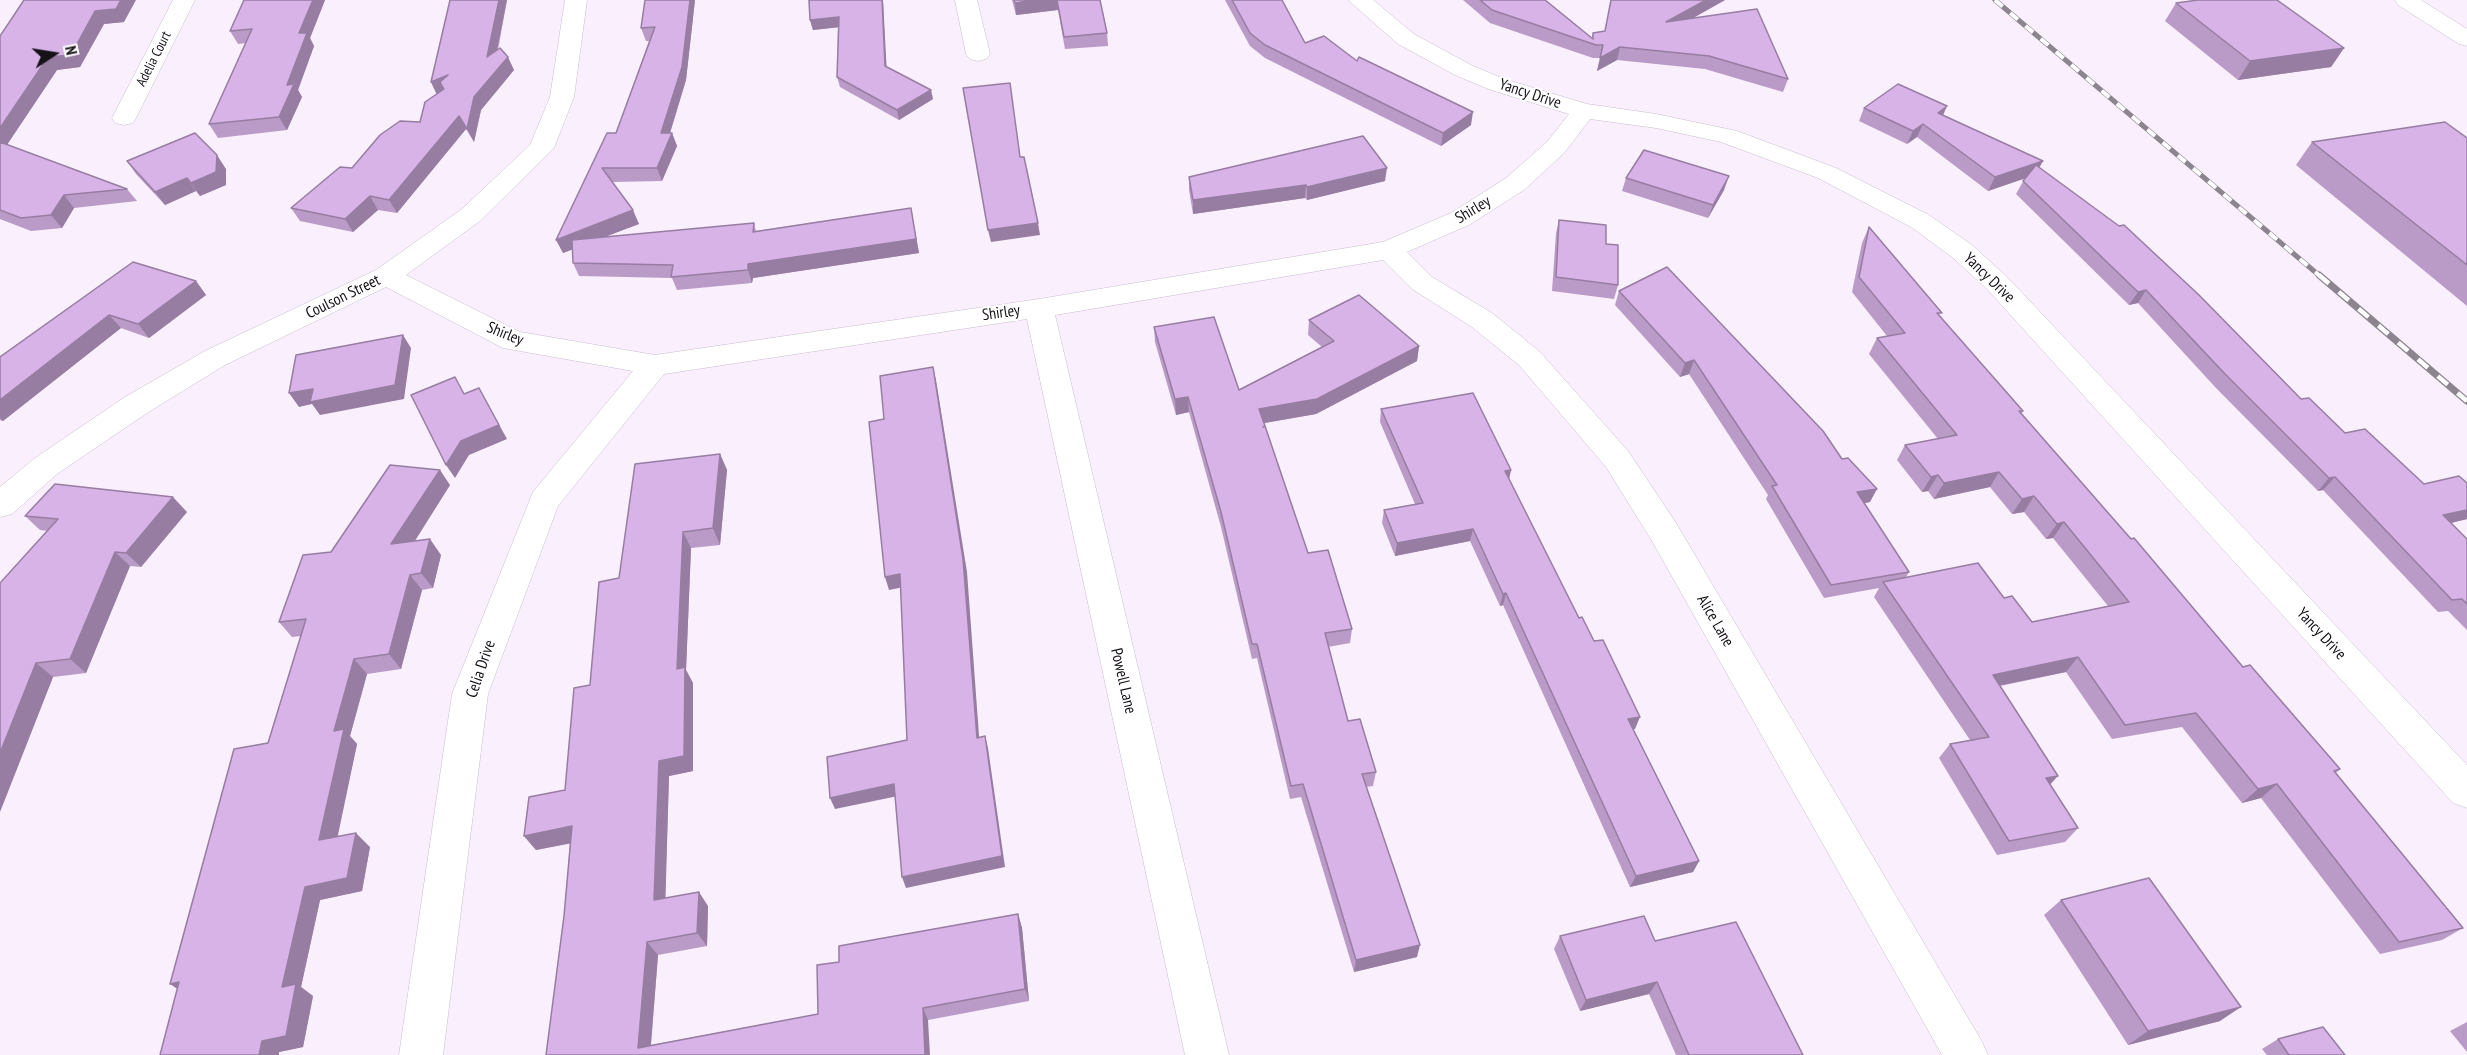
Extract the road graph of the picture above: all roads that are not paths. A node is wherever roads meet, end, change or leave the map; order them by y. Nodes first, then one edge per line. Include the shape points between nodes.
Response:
1 (184, 0) edge
2 (576, 0) edge
3 (966, 0) edge
4 (1359, 0) edge
5 (2406, 0) edge
6 (2467, 39) edge
7 (978, 54) dead end
8 (1584, 111) junction
9 (124, 118) dead end
10 (1389, 250) junction
11 (386, 276) junction
12 (1039, 308) junction
13 (655, 365) junction
14 (0, 505) edge
15 (2467, 791) edge
16 (421, 1055) edge
17 (1207, 1055) edge
18 (1966, 1055) edge

1 - 9 street, Adelia Court
2 - 11 street, Coulson Street via 562,97 541,148 471,215
3 - 7 street
4 - 8 street, Yancy Drive via 1407,39 1463,70
5 - 6 street
8 - 10 street, Shirley via 1556,147 1515,184 1460,219
8 - 15 street, Yancy Drive via 1728,136 1877,196 1962,251 1997,284
10 - 12 street, Shirley
10 - 18 street, Alice Lane via 1422,283 1482,320 1528,358 1617,459 1670,543
11 - 13 street, Shirley via 513,341
11 - 14 street, Coulson Street via 215,358 46,466
12 - 13 street, Shirley
12 - 17 street, Powell Lane
13 - 16 street, Celia Drive via 544,501 470,694

